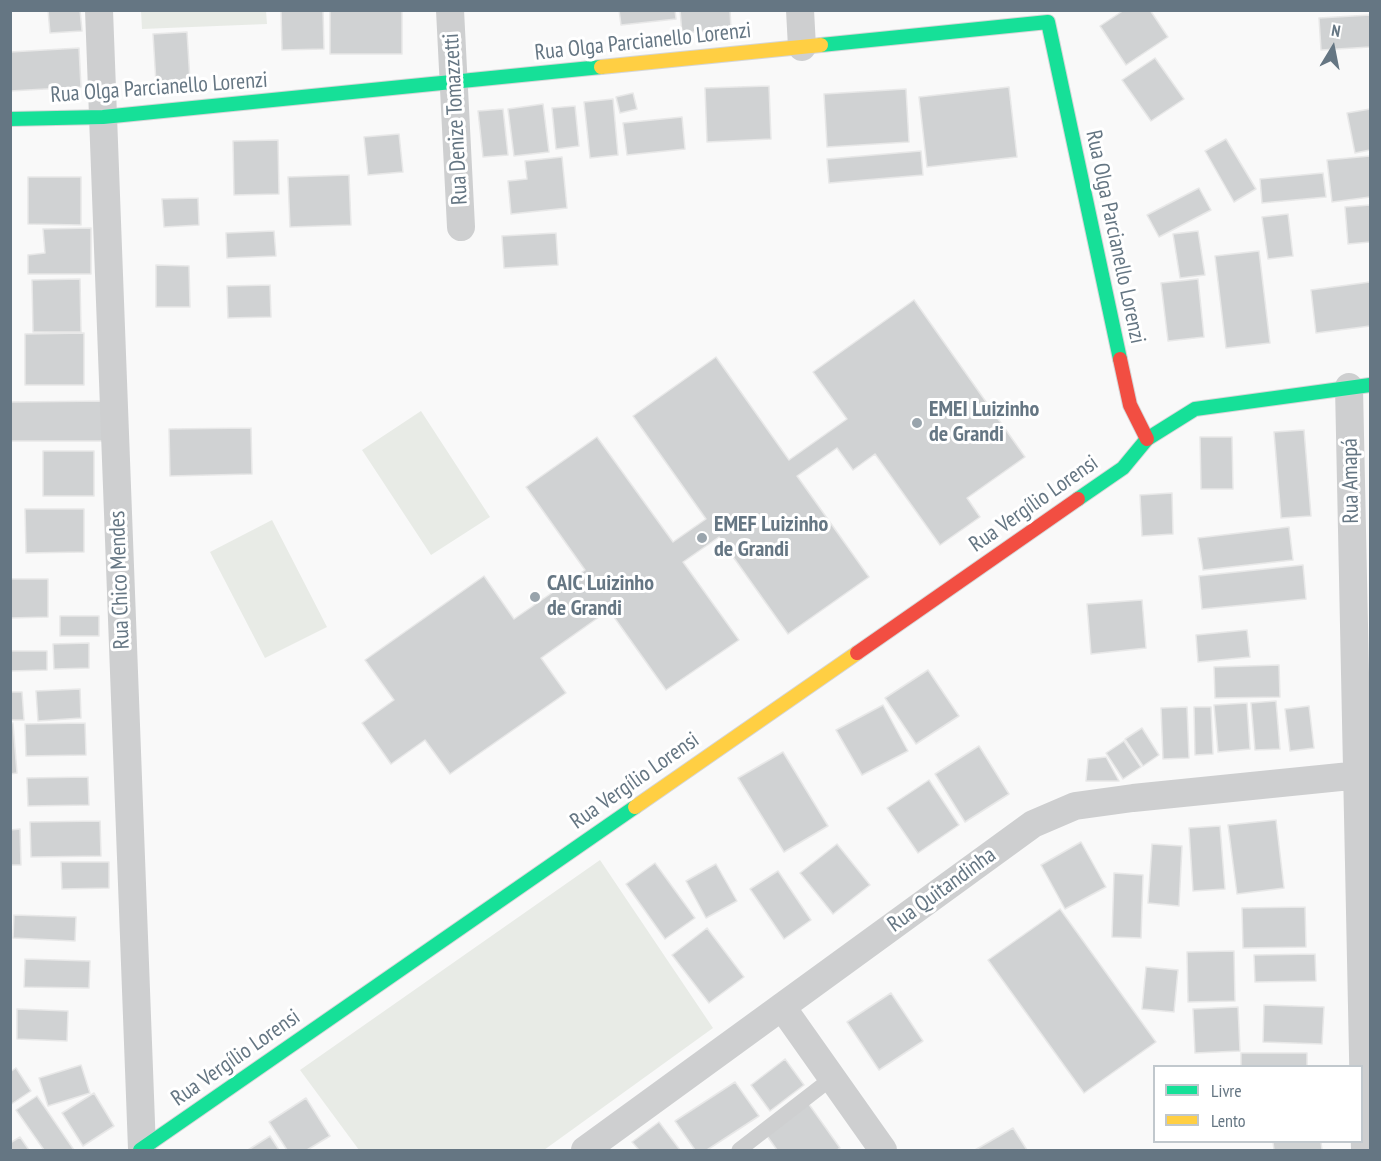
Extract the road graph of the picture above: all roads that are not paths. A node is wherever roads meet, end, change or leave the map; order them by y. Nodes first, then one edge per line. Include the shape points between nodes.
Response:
1 (99, 10) edge
2 (450, 10) edge
3 (800, 10) edge
4 (993, 19) edge
5 (802, 47) junction
6 (454, 82) junction
7 (103, 117) junction
8 (10, 119) edge
9 (461, 227) dead end
10 (1360, 386) edge
11 (1147, 439) junction
12 (1364, 774) edge
13 (782, 1007) junction
14 (832, 1078) junction
15 (141, 1150) edge
16 (585, 1150) edge
17 (739, 1150) edge
18 (882, 1150) edge
19 (1365, 1150) edge

1 - 7 street, Rua Chico Mendes
2 - 6 street, Rua Denize Tomazzetti
3 - 5 street
4 - 5 street, Rua Olga Parcianello Lorenzi
4 - 11 street, Rua Olga Parcianello Lorenzi via 1048,22 1130,405
5 - 6 street, Rua Olga Parcianello Lorenzi
6 - 7 street, Rua Olga Parcianello Lorenzi
6 - 9 street, Rua Denize Tomazzetti
7 - 8 street, Rua Olga Parcianello Lorenzi
7 - 15 street, Rua Chico Mendes
10 - 11 street via 1195,409
10 - 12 street, Rua Amapá
11 - 15 street, Rua Vergílio Lorensi via 1123,468
12 - 13 street, Rua Quitandinha via 1075,806 1033,824
12 - 19 street, Rua Amapá
13 - 14 street
13 - 16 street, Rua Quitandinha
14 - 17 lane
14 - 18 street

